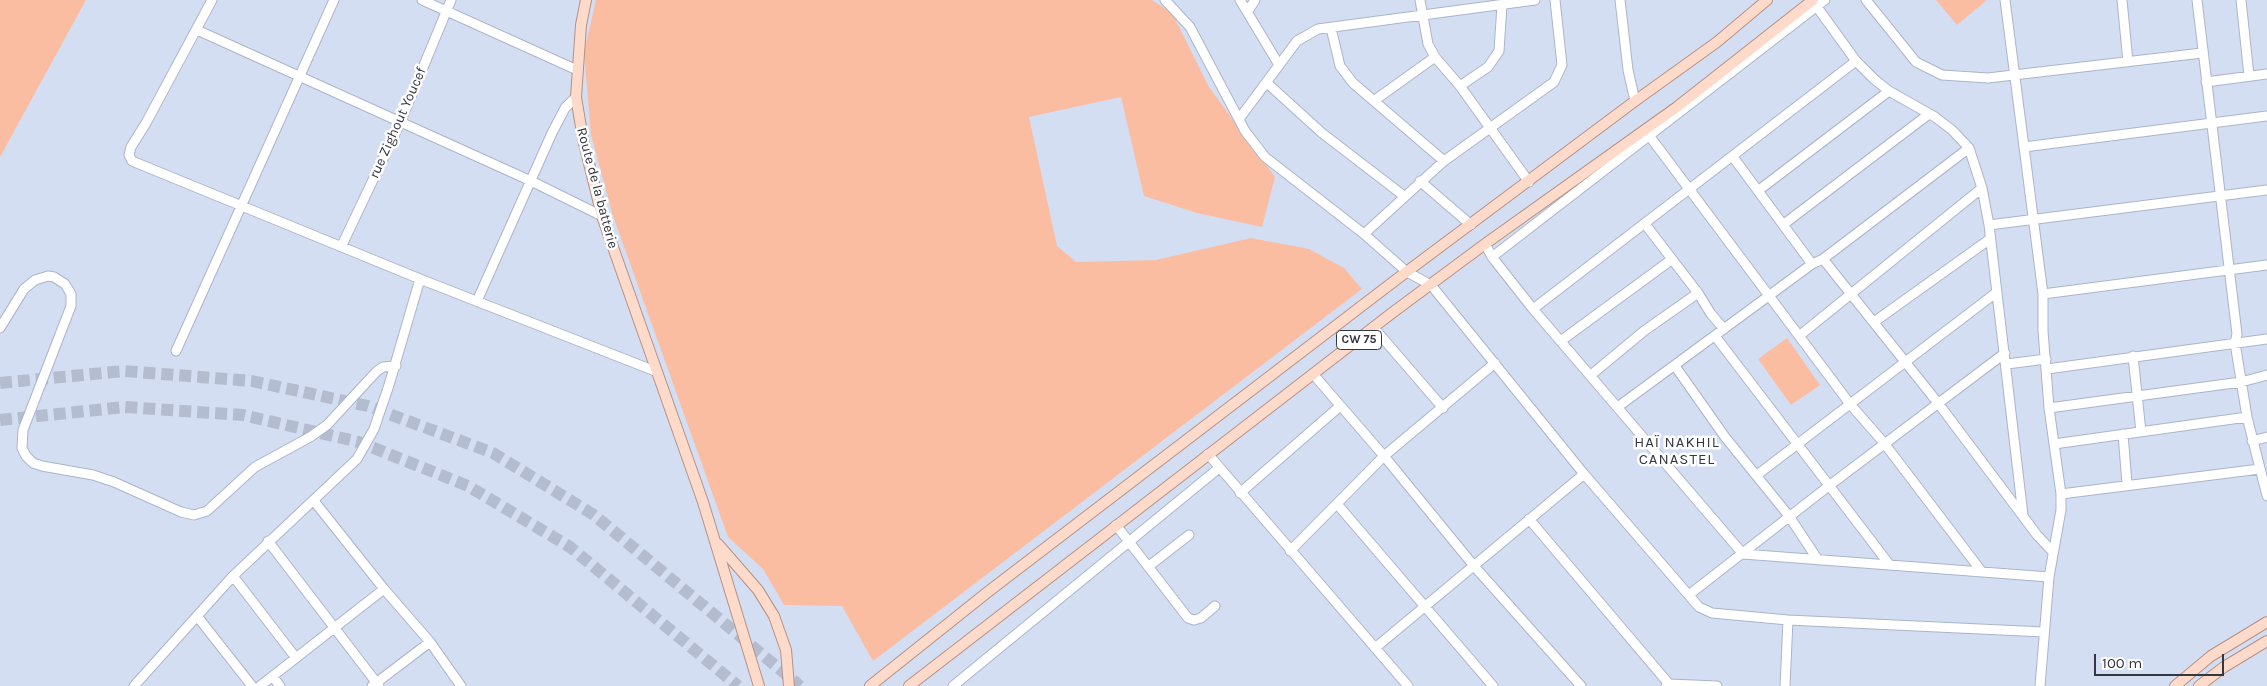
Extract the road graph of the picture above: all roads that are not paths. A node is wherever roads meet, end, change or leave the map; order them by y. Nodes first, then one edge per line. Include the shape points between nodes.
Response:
1 (212, 0) edge
2 (334, 0) edge
3 (422, 0) edge
4 (451, 0) edge
5 (586, 0) edge
6 (1165, 0) edge
7 (1240, 0) edge
8 (1255, 0) edge
9 (1420, 0) edge
10 (1535, 0) edge
11 (1555, 0) edge
12 (1620, 0) edge
13 (1767, 0) edge
14 (1825, 0) edge
15 (1866, 0) edge
16 (2005, 0) edge
17 (2122, 0) edge
18 (2197, 0) edge
19 (2240, 0) edge
20 (1813, 2) edge
21 (1502, 5) junction
22 (446, 11) junction
23 (1248, 11) junction
24 (1423, 16) junction
25 (1331, 28) junction
26 (197, 30) junction
27 (2202, 53) junction
28 (1435, 57) junction
29 (1856, 61) junction
30 (2128, 62) junction
31 (1279, 65) junction
32 (577, 70) junction
33 (2267, 74) edge
34 (2015, 76) junction
35 (2248, 76) junction
36 (299, 77) junction
37 (2206, 82) junction
38 (1266, 84) junction
39 (1460, 86) junction
40 (1889, 91) junction
41 (576, 97) junction
42 (1375, 100) junction
43 (1635, 101) junction
44 (1930, 114) junction
45 (2267, 116) edge
46 (1239, 119) junction
47 (2210, 123) junction
48 (400, 124) junction
49 (1490, 128) junction
50 (1648, 134) junction
51 (2024, 147) junction
52 (1969, 148) junction
53 (1733, 157) junction
54 (1444, 161) junction
55 (531, 181) junction
56 (1420, 181) junction
57 (1529, 182) junction
58 (1982, 188) junction
59 (1759, 190) junction
60 (2267, 190) edge
61 (1689, 191) junction
62 (1404, 196) junction
63 (2219, 196) junction
64 (242, 205) junction
65 (602, 216) junction
66 (2033, 220) junction
67 (1645, 224) junction
68 (1784, 224) junction
69 (1471, 225) junction
70 (1989, 225) junction
71 (1364, 234) junction
72 (1990, 239) junction
73 (1484, 244) junction
74 (342, 245) junction
75 (1492, 257) junction
76 (1823, 259) junction
77 (1671, 260) junction
78 (1812, 264) junction
79 (2267, 265) edge
80 (2229, 270) junction
81 (1407, 272) junction
82 (420, 279) junction
83 (1430, 285) junction
84 (1997, 292) junction
85 (1698, 293) junction
86 (2043, 294) junction
87 (1770, 295) junction
88 (1851, 295) junction
89 (477, 301) junction
90 (1533, 309) junction
91 (1874, 322) junction
92 (0, 328) edge
93 (1374, 328) junction
94 (1724, 328) junction
95 (1715, 336) junction
96 (1799, 336) junction
97 (2267, 339) edge
98 (1562, 340) junction
99 (2235, 343) junction
100 (176, 351) dead end
101 (2005, 353) junction
102 (2133, 356) junction
103 (1904, 362) junction
104 (1495, 363) junction
105 (2007, 364) junction
106 (2047, 364) junction
107 (396, 366) junction
108 (1675, 366) junction
109 (655, 371) junction
110 (1313, 374) junction
111 (1592, 375) junction
112 (2267, 375) edge
113 (2241, 382) junction
114 (2138, 397) junction
115 (1850, 404) junction
116 (1938, 404) junction
117 (1619, 406) junction
118 (1339, 407) junction
119 (1443, 408) junction
120 (2049, 408) junction
121 (2247, 417) junction
122 (2141, 432) junction
123 (2123, 434) junction
124 (2267, 437) edge
125 (2252, 441) junction
126 (1797, 443) junction
127 (1884, 443) junction
128 (2054, 444) junction
129 (1208, 454) junction
130 (1384, 456) junction
131 (1219, 468) junction
132 (2260, 469) junction
133 (1584, 474) junction
134 (1757, 475) junction
135 (2127, 484) junction
136 (1830, 485) junction
137 (1240, 493) junction
138 (2267, 493) edge
139 (2061, 494) junction
140 (314, 501) junction
141 (1336, 504) junction
142 (2023, 514) junction
143 (1789, 516) junction
144 (1529, 519) junction
145 (1116, 525) junction
146 (1189, 535) dead end
147 (268, 541) junction
148 (716, 541) junction
149 (1130, 542) junction
150 (1290, 551) junction
151 (2053, 552) junction
152 (1743, 554) junction
153 (1818, 560) junction
154 (1889, 564) junction
155 (1149, 566) junction
156 (1474, 566) junction
157 (1982, 572) junction
158 (233, 576) junction
159 (2049, 577) junction
160 (384, 589) junction
161 (1690, 594) junction
162 (1215, 606) dead end
163 (1426, 608) junction
164 (197, 616) junction
165 (1788, 620) junction
166 (2267, 622) edge
167 (336, 627) junction
168 (2044, 632) junction
169 (2267, 641) edge
170 (430, 642) junction
171 (1375, 648) junction
172 (296, 658) junction
173 (273, 677) junction
174 (376, 685) edge
175 (1668, 685) edge
176 (134, 686) edge
177 (252, 686) edge
178 (260, 686) edge
179 (280, 686) edge
180 (461, 686) edge
181 (759, 686) edge
182 (789, 686) edge
183 (870, 686) edge
184 (909, 686) edge
185 (953, 686) edge
186 (1408, 686) edge
187 (1493, 686) edge
188 (1582, 686) edge
189 (1717, 686) edge
190 (1785, 686) edge
191 (2040, 686) edge
192 (2175, 686) edge
193 (2199, 686) edge

1 - 26 street
2 - 36 street
3 - 22 street
4 - 22 street, rue Zighout Youcef
5 - 32 main road, Route de la batterie
6 - 46 street via 1190,27
7 - 23 street
8 - 23 street
9 - 24 street
10 - 21 street
11 - 49 street via 1562,58 1558,76
12 - 43 street
13 - 43 main road via 1717,42
14 - 20 street
15 - 34 street via 1916,62 1942,75 1962,78
16 - 34 street
17 - 30 street
18 - 27 street
19 - 35 street
20 - 29 street
20 - 50 main road, CW 75
21 - 24 street
21 - 39 street via 1499,51 1488,67
22 - 32 street
22 - 48 street, rue Zighout Youcef
23 - 31 street
24 - 25 street
24 - 28 street via 1428,44
25 - 31 street via 1318,29 1297,41
25 - 42 street via 1340,66 1357,87
26 - 36 street
26 - 64 street via 129,155 132,161 141,165
27 - 30 street
27 - 37 street
28 - 39 street
28 - 42 street
29 - 40 street
29 - 53 street
30 - 34 street
31 - 38 street
32 - 41 main road, Route de la batterie
33 - 35 street
34 - 51 street
35 - 37 street
36 - 48 street
36 - 64 street
37 - 47 street
38 - 46 street
38 - 62 street via 1322,133
39 - 49 street
40 - 44 street
40 - 59 street
41 - 55 street via 562,113
41 - 65 main road, Route de la batterie
42 - 54 street
43 - 57 main road
44 - 52 street
44 - 68 street
45 - 47 street
46 - 71 street via 1250,140 1265,157
47 - 51 street
47 - 63 street
48 - 55 street
48 - 74 street, rue Zighout Youcef
49 - 54 street
49 - 57 street
50 - 61 street
50 - 73 main road, CW 75
50 - 75 street
51 - 66 street
52 - 58 street
52 - 76 street
53 - 59 street
53 - 61 street
54 - 56 street
55 - 65 street
55 - 89 street
56 - 62 street
56 - 69 street
57 - 69 main road
58 - 70 street
58 - 88 street
59 - 68 street
60 - 63 street
61 - 67 street
61 - 87 street
62 - 71 street
63 - 66 street
63 - 80 street
64 - 74 street
64 - 100 street
65 - 109 main road, Route de la batterie
66 - 70 street
66 - 86 street
67 - 77 street
67 - 90 street
68 - 78 street
69 - 81 main road
70 - 72 street
71 - 81 street
72 - 84 street
72 - 91 street
73 - 75 street
73 - 83 main road, CW 75
74 - 82 street
75 - 90 street
76 - 78 street
76 - 88 street
77 - 85 street
77 - 98 street
78 - 87 street
79 - 80 street
80 - 86 street
80 - 99 street via 2237,334
81 - 83 street
81 - 183 main road
82 - 89 street
82 - 107 street
83 - 93 main road, CW 75
83 - 104 street
84 - 101 street
84 - 103 street
85 - 94 street via 1710,314
85 - 111 street via 1644,330
86 - 106 street
87 - 94 street
87 - 96 street
88 - 91 street
88 - 96 street
89 - 109 street
90 - 98 street
91 - 103 street
92 - 107 street via 24,289 35,280 48,276 65,284 71,294 71,306 23,430 22,448 26,456 42,466 114,482 194,515 207,511 255,467 328,425 377,371
93 - 110 main road, CW 75
93 - 119 street
94 - 95 street
95 - 108 street
95 - 126 street
96 - 115 street
97 - 99 street
98 - 111 street
99 - 102 street
99 - 113 street
101 - 105 street
101 - 116 street
102 - 106 street
102 - 114 street
103 - 115 street
103 - 116 street
104 - 119 street
104 - 133 street
105 - 106 street
105 - 142 street
106 - 120 street
107 - 140 street via 369,440 357,459
108 - 117 street
108 - 134 street via 1725,437
109 - 148 main road, Route de la batterie
110 - 118 street
110 - 129 main road, CW 75
111 - 117 street
112 - 113 street
113 - 114 street
113 - 121 street
114 - 120 street
114 - 122 street
115 - 126 street
115 - 127 street
116 - 127 street
116 - 142 street
117 - 152 street
118 - 130 street
118 - 137 street
119 - 130 street
120 - 128 street
121 - 122 street
121 - 125 street
122 - 123 street
123 - 128 street
123 - 135 street
124 - 125 street
125 - 132 street
126 - 134 street
126 - 136 street
127 - 136 street
127 - 157 street
128 - 139 street
129 - 131 street
129 - 145 main road, CW 75
130 - 141 street
130 - 156 street
131 - 137 street
131 - 149 street
132 - 135 street
132 - 138 street
133 - 144 street
133 - 161 street
134 - 143 street
135 - 139 street
136 - 143 street
136 - 154 street
137 - 150 street
139 - 151 street
140 - 147 street
140 - 160 street
141 - 150 street
141 - 163 street
142 - 151 street
143 - 152 street
143 - 153 street
144 - 156 street
144 - 175 street
145 - 149 street
145 - 184 main road, CW 75
146 - 155 street
147 - 158 street
147 - 167 street
148 - 181 main road, Route de la batterie
148 - 182 main road via 758,590 774,616 786,650
149 - 155 street
149 - 185 street
150 - 171 street
151 - 159 street
152 - 153 street
152 - 161 street
153 - 154 street
154 - 157 street
155 - 162 street via 1190,620 1201,618
156 - 163 street
156 - 188 street
157 - 159 street
158 - 164 street
158 - 172 street
159 - 168 street
160 - 167 street
160 - 170 street
161 - 165 street via 1699,607 1712,613
163 - 171 street
163 - 187 street
164 - 176 street
164 - 177 street
165 - 168 street
165 - 190 street
166 - 192 main road via 2211,656
167 - 172 street
167 - 174 street
168 - 191 street
169 - 193 main road
170 - 174 street
170 - 180 street
171 - 186 street
172 - 173 street
173 - 178 street
173 - 179 street
175 - 189 street

